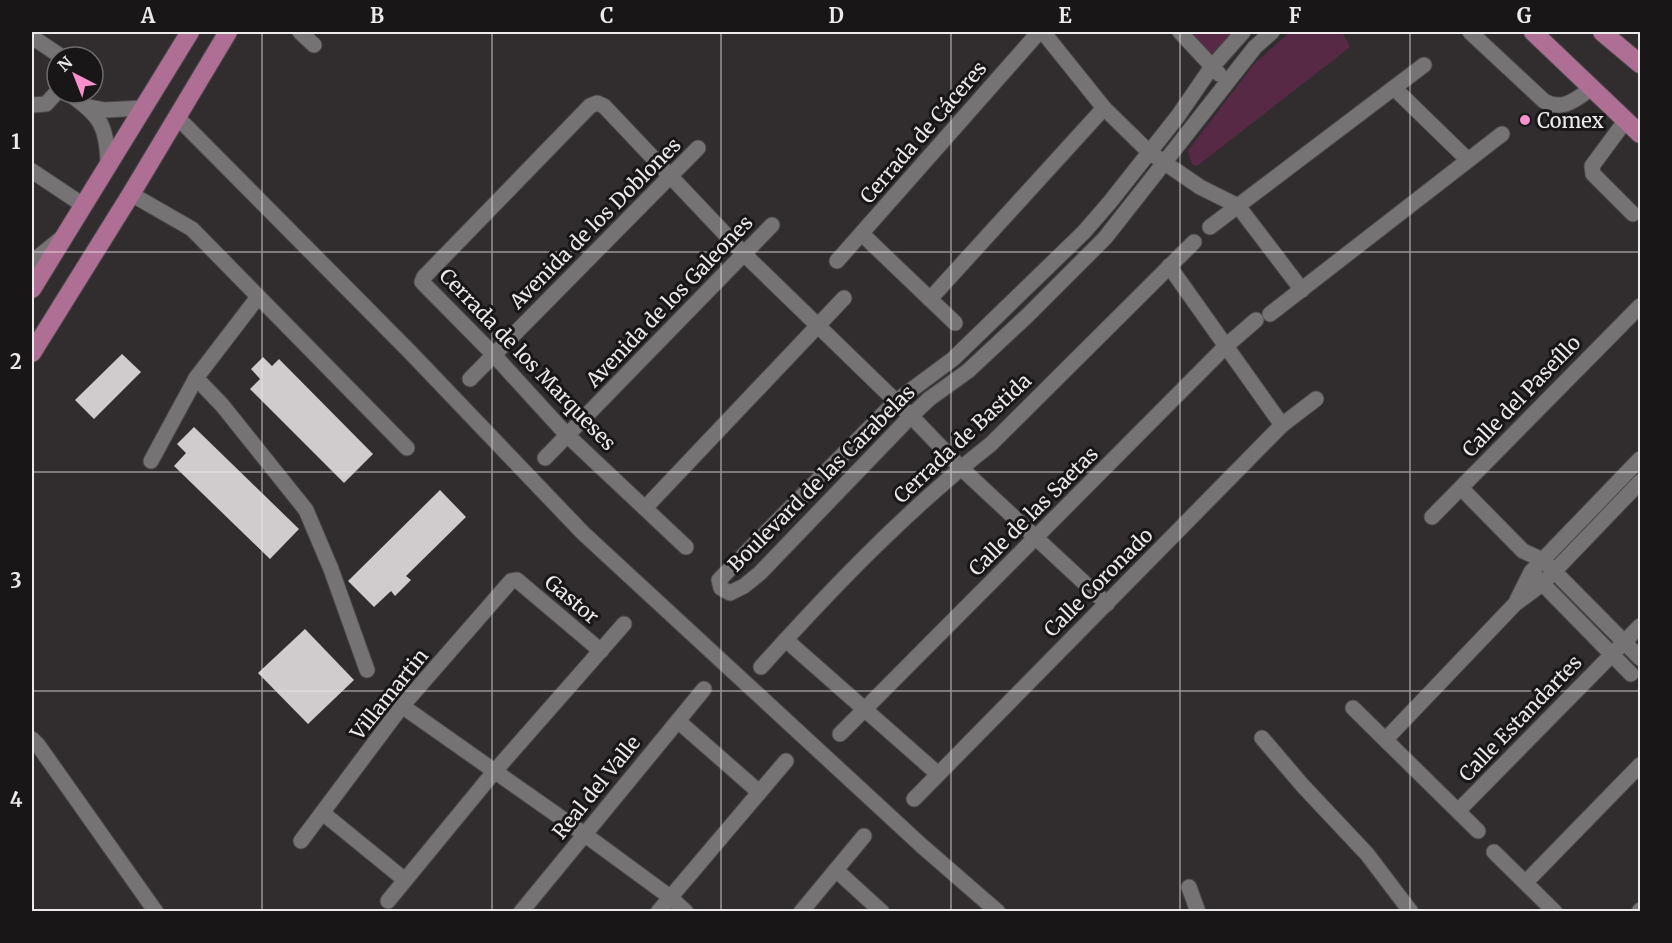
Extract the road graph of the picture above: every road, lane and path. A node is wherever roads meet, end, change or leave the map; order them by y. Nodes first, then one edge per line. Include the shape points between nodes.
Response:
1 (190, 32) edge
2 (228, 32) edge
3 (300, 32) edge
4 (1041, 32) edge
5 (1180, 32) edge
6 (1243, 32) edge
7 (1272, 32) edge
8 (1470, 32) edge
9 (1533, 32) edge
10 (1602, 32) edge
11 (32, 37) edge
12 (314, 45) dead end
13 (45, 46) edge
14 (1638, 58) edge
15 (1424, 65) dead end
16 (1211, 68) junction
17 (1228, 82) junction
18 (1394, 88) junction
19 (1592, 88) junction
20 (86, 105) edge
21 (89, 107) junction
22 (142, 108) junction
23 (1104, 108) junction
24 (177, 117) junction
25 (1626, 120) junction
26 (1502, 134) dead end
27 (1641, 134) edge
28 (698, 148) dead end
29 (1149, 152) junction
30 (1468, 160) junction
31 (108, 164) junction
32 (1164, 164) junction
33 (32, 171) edge
34 (671, 175) junction
35 (131, 194) junction
36 (83, 205) junction
37 (1238, 206) junction
38 (1633, 213) dead end
39 (772, 225) dead end
40 (1210, 227) dead end
41 (862, 234) junction
42 (64, 237) junction
43 (1194, 242) dead end
44 (744, 254) junction
45 (837, 261) dead end
46 (32, 262) edge
47 (1169, 266) junction
48 (32, 290) edge
49 (1302, 290) junction
50 (258, 297) junction
51 (844, 298) dead end
52 (930, 299) junction
53 (1641, 306) edge
54 (955, 323) dead end
55 (816, 325) junction
56 (1226, 346) junction
57 (32, 353) edge
58 (494, 355) junction
59 (196, 378) junction
60 (470, 379) dead end
61 (1316, 399) dead end
62 (895, 402) junction
63 (911, 416) junction
64 (1282, 424) junction
65 (567, 435) junction
66 (407, 448) dead end
67 (545, 458) dead end
68 (1641, 459) edge
69 (151, 461) dead end
70 (961, 468) junction
71 (1641, 482) edge
72 (1461, 488) junction
73 (645, 508) junction
74 (1432, 517) dead end
75 (1036, 537) junction
76 (686, 547) dead end
77 (1523, 551) junction
78 (1548, 566) junction
79 (1536, 578) junction
80 (517, 580) joint
81 (1107, 604) junction
82 (624, 624) dead end
83 (1641, 626) edge
84 (786, 640) junction
85 (1624, 642) junction
86 (601, 651) junction
87 (1612, 655) junction
88 (1641, 658) edge
89 (761, 667) dead end
90 (367, 670) dead end
91 (1631, 674) dead end
92 (704, 689) dead end
93 (402, 706) junction
94 (1353, 708) dead end
95 (865, 710) junction
96 (678, 721) junction
97 (840, 734) dead end
98 (1262, 738) dead end
99 (32, 739) edge
100 (1386, 739) junction
101 (786, 761) dead end
102 (1641, 765) edge
103 (494, 772) junction
104 (938, 774) junction
105 (759, 792) junction
106 (914, 799) dead end
107 (1458, 811) junction
108 (324, 814) junction
109 (1478, 831) dead end
110 (584, 834) junction
111 (864, 836) dead end
112 (301, 841) dead end
113 (1494, 852) dead end
114 (836, 870) junction
115 (405, 880) junction
116 (1526, 882) junction
117 (1189, 887) dead end
118 (670, 897) junction
119 (388, 901) dead end
120 (156, 912) edge
121 (521, 912) edge
122 (658, 912) edge
123 (686, 912) edge
124 (801, 912) edge
125 (882, 912) edge
126 (998, 912) edge
127 (1198, 912) edge
128 (1412, 912) edge
129 (1555, 912) edge

1 - 22 main road
2 - 24 main road
3 - 12 street
4 - 23 street, Cerrada de Cáceres
4 - 41 street, Cerrada de Cáceres
5 - 16 street
6 - 16 street, Boulevard de las Carabelas
7 - 17 street, Boulevard de las Carabelas
8 - 19 street via 1553,107 1565,105
9 - 19 main road
10 - 14 main road
11 - 13 street
15 - 18 street
16 - 17 street
16 - 29 street, Boulevard de las Carabelas
17 - 32 street, Boulevard de las Carabelas
18 - 30 street
18 - 37 street
19 - 25 main road
20 - 21 street
21 - 22 street
21 - 31 street via 107,139
22 - 31 main road
23 - 29 street, Cerrada de Cáceres
23 - 52 street
24 - 35 main road
24 - 126 street via 410,352 582,533
25 - 27 main road
25 - 38 street via 1592,166 1593,174
26 - 30 street
28 - 34 street, Avenida de los Doblones
29 - 32 street
29 - 62 street, Boulevard de las Carabelas via 1084,232 953,359
30 - 49 street
31 - 36 main road
32 - 37 street
32 - 63 street, Boulevard de las Carabelas via 1079,265 968,371
33 - 36 street
34 - 44 street, Cerrada de los Marqueses
34 - 58 street, Avenida de los Doblones
34 - 58 street, Cerrada de los Marqueses via 604,106 590,106 422,282
35 - 50 street via 192,229
35 - 57 main road
36 - 42 main road
37 - 40 street
37 - 49 street
39 - 44 street, Avenida de los Galeones
41 - 45 street, Cerrada de Cáceres
41 - 52 street, Cerrada de Cáceres
42 - 46 street
42 - 48 main road
43 - 47 street, Cerrada de Bastida
44 - 55 street, Cerrada de los Marqueses
44 - 65 street, Avenida de los Galeones
47 - 56 street
47 - 70 street, Cerrada de Bastida via 992,444
49 - 56 street, Calle de las Saetas
50 - 59 street
50 - 66 street
51 - 55 street
52 - 54 street, Cerrada de Cáceres
53 - 72 street, Calle del Paseíllo
55 - 62 street, Cerrada de los Marqueses
55 - 73 street
56 - 64 street
56 - 75 street, Calle de las Saetas
58 - 60 street, Avenida de los Doblones
58 - 65 street, Cerrada de los Marqueses
59 - 69 street
59 - 90 street via 306,510
61 - 64 street, Calle Coronado
62 - 63 street, Cerrada de los Marqueses
62 - 63 street, Boulevard de las Carabelas via 719,580 720,588 730,592 760,573
63 - 70 street, Cerrada de los Marqueses
64 - 81 street, Calle Coronado
65 - 67 street, Avenida de los Galeones
65 - 73 street, Cerrada de los Marqueses
68 - 78 street
70 - 75 street, Cerrada de los Marqueses
70 - 84 street, Cerrada de Bastida via 884,539
71 - 78 street
72 - 74 street, Calle del Paseíllo
72 - 77 street, Calle Estandartes
73 - 76 street, Cerrada de los Marqueses
75 - 81 street, Cerrada de los Marqueses
75 - 95 street, Calle de las Saetas
77 - 78 street, Calle Estandartes
77 - 79 street, Calle Estandartes
78 - 79 street
78 - 85 street, Calle Estandartes
79 - 87 street, Calle Estandartes
79 - 100 street
80 - 86 street, Gastor
80 - 93 street, Villamartin via 511,581
81 - 104 street, Calle Coronado
82 - 86 street
83 - 85 street, Calle Estandartes
84 - 89 street, Cerrada de Bastida
84 - 95 street
85 - 87 street, Calle Estandartes
85 - 88 street, Calle Estandartes
86 - 103 street
87 - 91 street, Calle Estandartes
87 - 107 street, Calle Estandartes
92 - 96 street, Real del Valle
93 - 103 street
93 - 108 street, Villamartin
94 - 100 street
95 - 97 street, Calle de las Saetas
95 - 104 street
96 - 105 street
96 - 110 street, Real del Valle
98 - 128 street via 1367,854
99 - 120 street
100 - 107 street
101 - 105 street
102 - 116 street
103 - 110 street
103 - 115 street
104 - 106 street, Calle Coronado
105 - 118 street
107 - 109 street
108 - 112 street, Villamartin
108 - 115 street
110 - 118 street
110 - 121 street, Real del Valle
111 - 114 street
113 - 116 street
114 - 124 street
114 - 125 street
115 - 119 street
116 - 129 street
117 - 127 street
118 - 122 street
118 - 123 street

